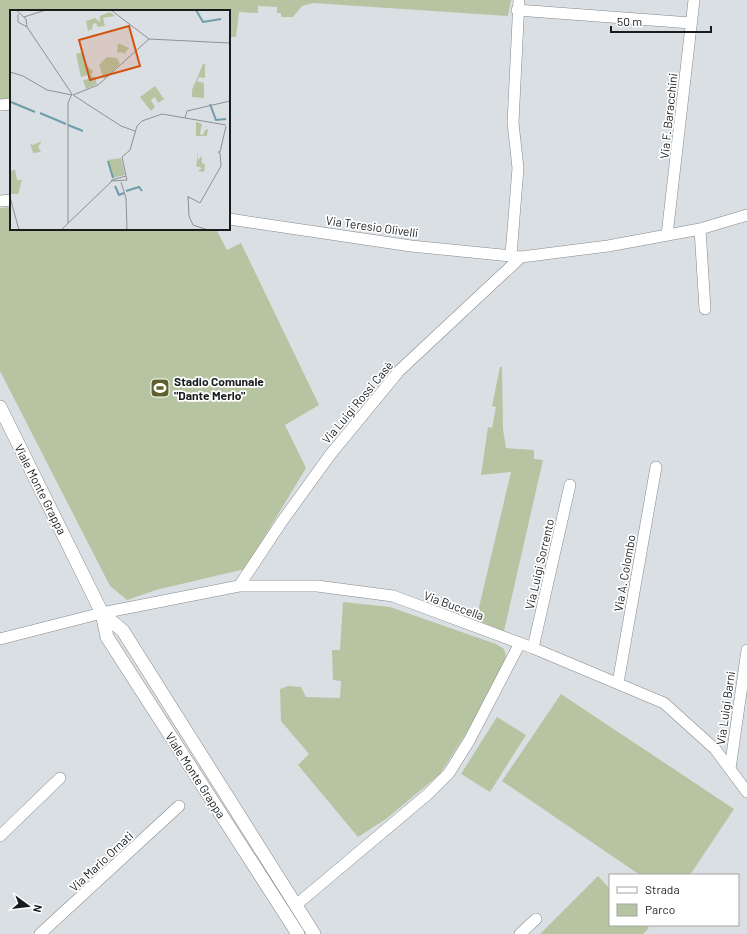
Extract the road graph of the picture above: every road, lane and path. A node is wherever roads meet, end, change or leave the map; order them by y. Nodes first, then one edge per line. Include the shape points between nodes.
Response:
1 (694, 0) edge
2 (518, 5) edge
3 (691, 23) junction
4 (10, 104) edge
5 (0, 105) edge
6 (10, 200) edge
7 (0, 201) edge
8 (747, 215) edge
9 (230, 219) edge
10 (700, 229) junction
11 (667, 235) junction
12 (516, 256) junction
13 (705, 309) dead end
14 (0, 407) edge
15 (656, 467) dead end
16 (570, 485) dead end
17 (239, 586) junction
18 (102, 613) junction
19 (0, 638) edge
20 (520, 643) junction
21 (533, 648) junction
22 (747, 650) edge
23 (618, 683) junction
24 (730, 769) junction
25 (60, 778) dead end
26 (747, 792) edge
27 (179, 806) dead end
28 (0, 836) edge
29 (296, 905) junction
30 (536, 919) dead end
31 (40, 934) edge
32 (298, 934) edge
33 (314, 934) edge
34 (520, 934) edge

1 - 3 street, Via F. Baracchini
2 - 3 street
2 - 12 street via 513,123 518,168
3 - 11 street, Via F. Baracchini
4 - 5 street
6 - 7 street
8 - 10 street, Via Teresio Olivelli
9 - 12 street, Via Teresio Olivelli via 412,246
10 - 11 street, Via Teresio Olivelli
10 - 13 street
11 - 12 street, Via Teresio Olivelli via 608,246
12 - 17 street, Via Luigi Rossi Casè via 399,371 330,455 282,520
14 - 18 street, Viale Monte Grappa
15 - 23 street, Via A. Colombo
16 - 21 street, Via Luigi Sorrento
17 - 18 street, Via Buccella
17 - 20 street, Via Buccella via 318,586 393,596
18 - 19 street, Via Buccella
18 - 29 street, Viale Monte Grappa via 123,631
18 - 32 street, Viale Monte Grappa via 107,637
20 - 21 street, Via Buccella
20 - 29 street via 469,741 449,773 428,794
21 - 23 street, Via Buccella
22 - 24 street, Via Luigi Barni
23 - 24 street, Via Buccella via 664,703 715,749
24 - 26 street, Via Buccella
25 - 28 street
27 - 31 street, Via Mario Ornati
29 - 33 street, Viale Monte Grappa
30 - 34 street

